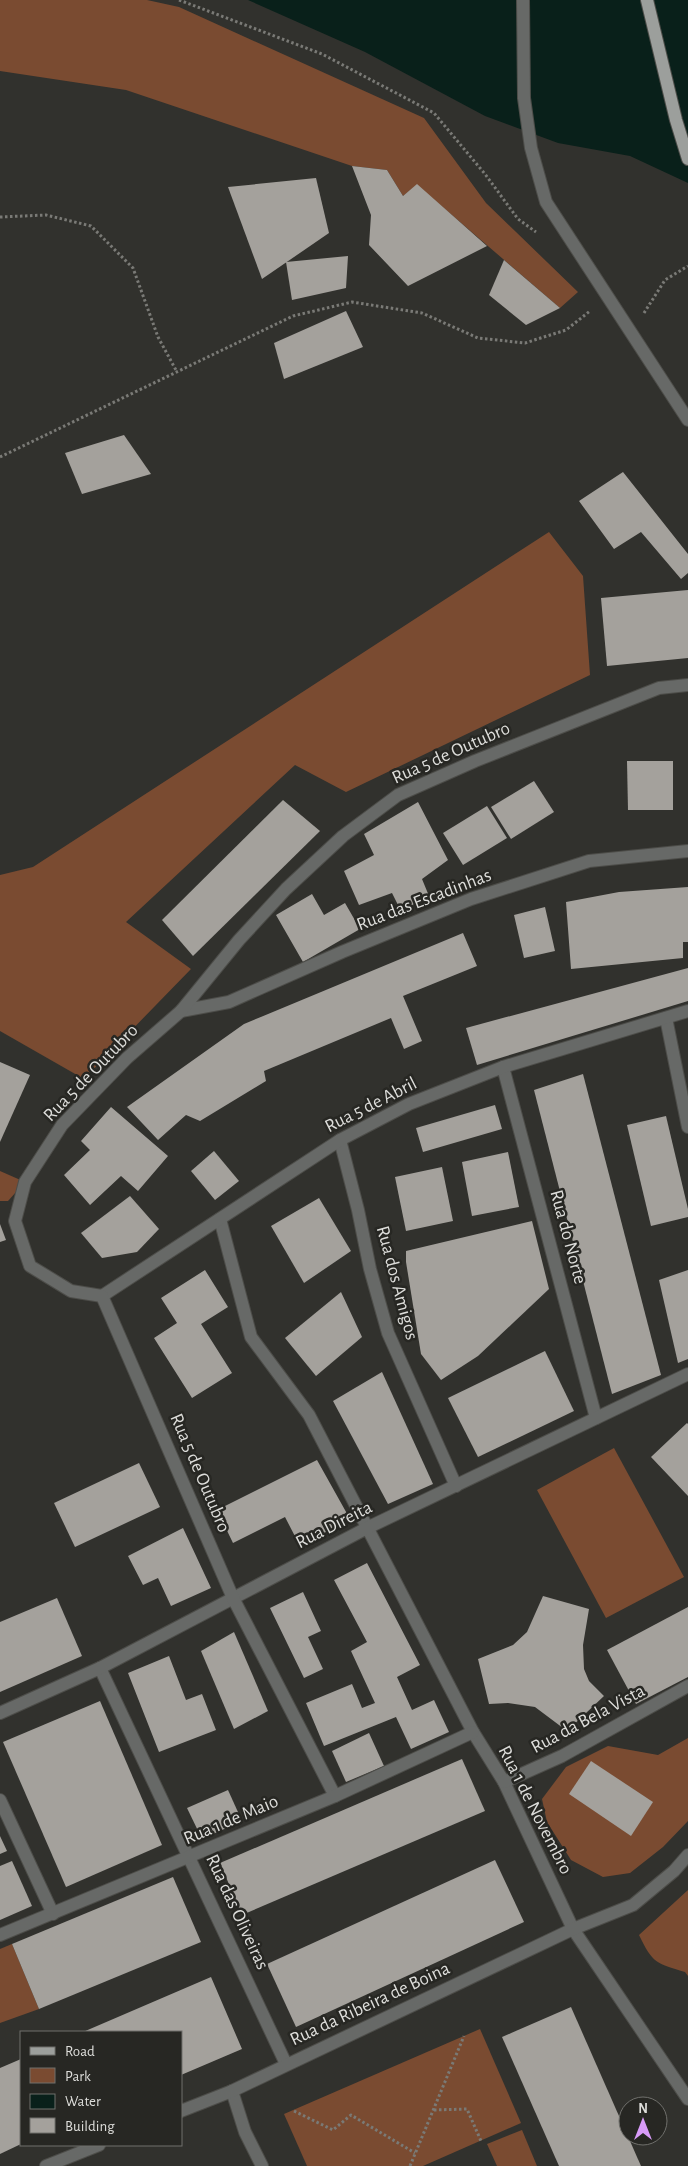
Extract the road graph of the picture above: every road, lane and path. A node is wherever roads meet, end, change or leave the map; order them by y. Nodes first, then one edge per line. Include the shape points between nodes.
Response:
1 (179, 0) edge
2 (523, 0) edge
3 (647, 0) edge
4 (688, 159) edge
5 (0, 217) edge
6 (540, 235) dead end
7 (688, 266) edge
8 (608, 297) junction
9 (631, 332) junction
10 (177, 372) junction
11 (688, 420) edge
12 (0, 457) edge
13 (688, 685) edge
14 (688, 851) edge
15 (181, 1011) junction
16 (688, 1011) edge
17 (666, 1018) junction
18 (503, 1067) junction
19 (688, 1128) edge
20 (340, 1140) junction
21 (220, 1219) junction
22 (102, 1296) junction
23 (688, 1374) edge
24 (596, 1418) junction
25 (456, 1486) junction
26 (367, 1528) junction
27 (233, 1598) junction
28 (100, 1668) junction
29 (688, 1686) edge
30 (0, 1714) edge
31 (473, 1732) junction
32 (504, 1782) junction
33 (336, 1796) junction
34 (0, 1800) edge
35 (688, 1855) edge
36 (190, 1857) junction
37 (53, 1914) junction
38 (573, 1929) junction
39 (0, 1935) edge
40 (464, 2036) dead end
41 (286, 2064) junction
42 (232, 2091) junction
43 (688, 2099) edge
44 (434, 2110) junction
45 (294, 2111) dead end
46 (182, 2112) edge
47 (481, 2141) dead end
48 (96, 2146) edge
49 (415, 2153) junction
50 (46, 2166) edge
51 (262, 2166) edge
52 (410, 2166) edge

1 - 6 path via 322,54 434,113 518,219
2 - 8 street via 524,98 531,148 546,202
3 - 4 main road
5 - 10 path via 46,215 91,226 133,268 158,337
7 - 9 path via 665,280
8 - 9 street
8 - 10 path via 566,330 525,343 478,338 422,313 352,302 293,316
9 - 11 street
10 - 12 path
13 - 15 street, Rua 5 de Outubro via 659,688 398,795 343,836 286,889
14 - 15 street, Rua das Escadinhas via 590,861 472,899 229,1002
15 - 22 street, Rua 5 de Outubro via 128,1058 62,1126 26,1182 15,1221 30,1266 71,1291
16 - 17 street, Rua 5 de Abril
17 - 18 street, Rua 5 de Abril
17 - 19 street
18 - 20 street, Rua 5 de Abril via 410,1104
18 - 24 street, Rua do Norte
20 - 21 street, Rua 5 de Abril
20 - 25 street, Rua dos Amigos via 388,1333
21 - 22 street, Rua 5 de Abril
21 - 26 street, Rua 1 de Novembro via 252,1337 309,1416
22 - 27 street, Rua 5 de Outubro
23 - 24 street, Rua Direita
24 - 25 street, Rua Direita
25 - 26 street, Rua Direita
26 - 27 street, Rua Direita
26 - 31 street, Rua 1 de Novembro
27 - 28 street, Rua Direita
27 - 33 street, Rua 5 de Outubro
28 - 30 street, Rua Direita
28 - 36 street, Rua das Oliveiras
29 - 32 street, Rua da Bela Vista via 562,1756
31 - 32 street, Rua 1 de Novembro
31 - 33 street, Rua 1 de Maio
32 - 38 street, Rua 1 de Novembro
33 - 36 street, Rua 1 de Maio
34 - 37 street
35 - 38 street, Rua da Ribeira de Boina via 674,1871 632,1904
36 - 37 street, Rua 1 de Maio
36 - 41 street, Rua das Oliveiras
37 - 39 street, Rua 1 de Maio
38 - 41 street, Rua da Ribeira de Boina
38 - 43 street, Rua 1 de Novembro
40 - 44 path
41 - 42 street, Rua da Ribeira de Boina
42 - 46 street, Rua da Ribeira de Boina
42 - 51 street
44 - 47 path via 467,2109
44 - 49 path
45 - 49 path via 333,2130 351,2115
48 - 50 street
49 - 52 path

